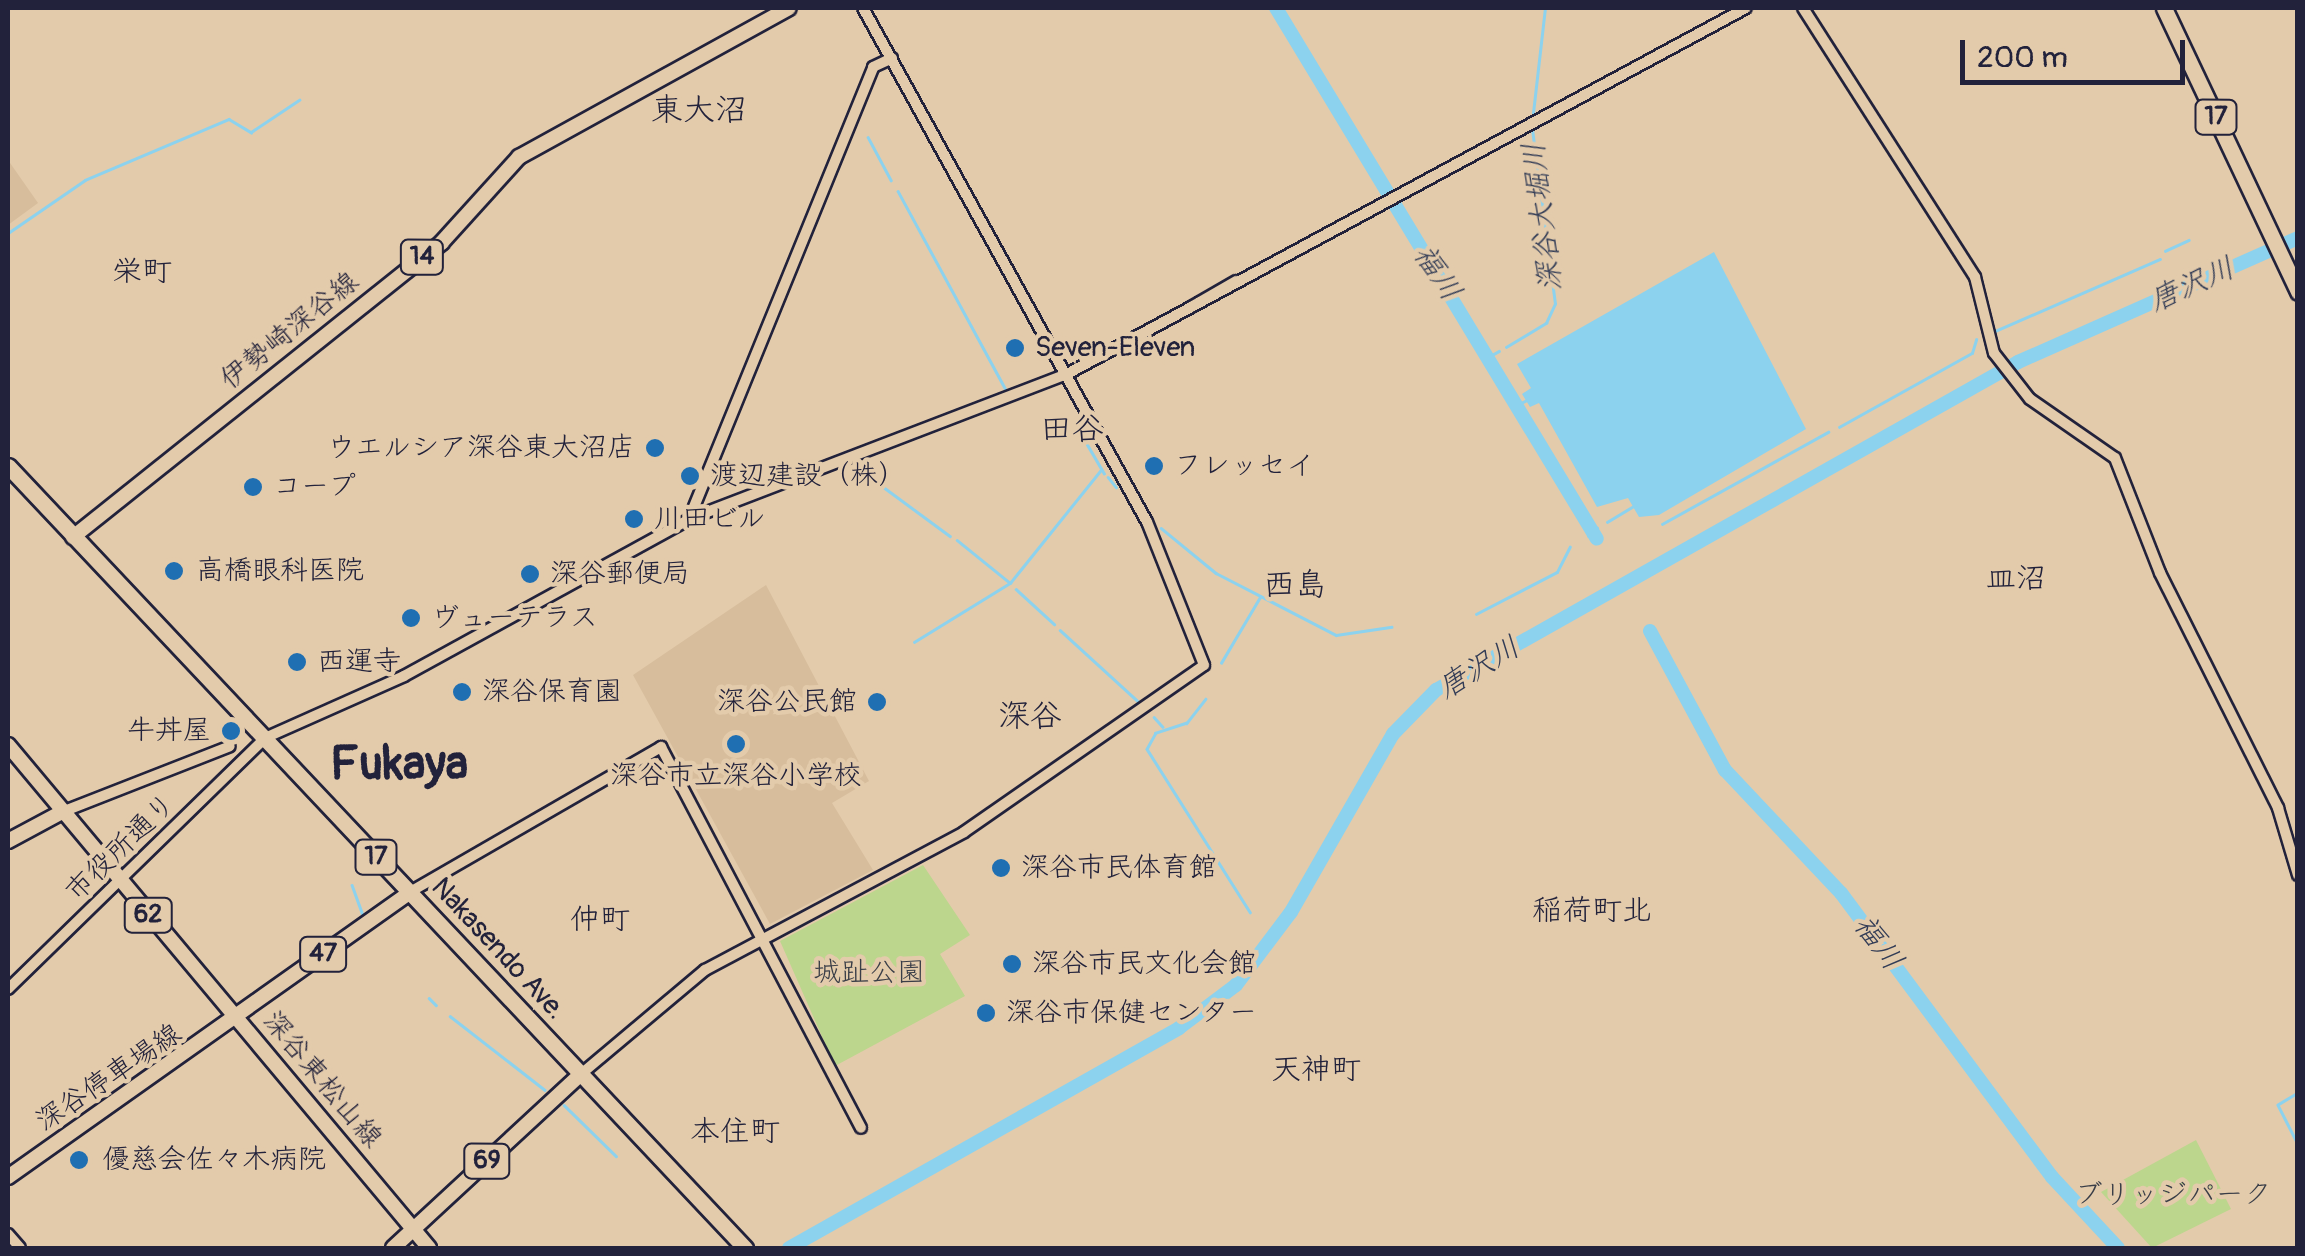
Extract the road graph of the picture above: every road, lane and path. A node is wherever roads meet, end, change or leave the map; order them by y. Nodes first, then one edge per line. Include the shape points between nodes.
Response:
1 (789, 8) edge
2 (863, 8) edge
3 (1746, 8) edge
4 (1803, 8) edge
5 (2164, 8) edge
6 (892, 58) junction
7 (2298, 292) edge
8 (1066, 374) junction
9 (8, 466) edge
10 (689, 519) junction
11 (73, 537) junction
12 (265, 738) junction
13 (8, 745) edge
14 (230, 746) dead end
15 (62, 812) junction
16 (8, 841) edge
17 (2298, 875) edge
18 (119, 882) junction
19 (410, 892) junction
20 (761, 939) junction
21 (8, 990) edge
22 (236, 1017) junction
23 (582, 1074) junction
24 (861, 1128) dead end
25 (8, 1177) edge
26 (414, 1230) junction
27 (8, 1234) edge
28 (20, 1248) edge
29 (393, 1248) edge
30 (428, 1248) edge
31 (745, 1248) edge

1 - 11 main road, 伊勢崎深谷線 / 14 via 518,156 442,242
2 - 6 street
3 - 8 street
4 - 17 street via 1975,277 1996,355 2016,384 2118,464 2160,573 2278,808
5 - 7 highway, 17
6 - 8 street
6 - 10 street via 874,67
8 - 10 street
8 - 20 street via 1147,522 1203,668 964,832
9 - 11 highway, Nakasendo Ave. / 17
10 - 12 street via 404,676
11 - 12 highway, Nakasendo Ave. / 17
12 - 18 street, 市役所通り
12 - 19 highway, Nakasendo Ave. / 17
13 - 15 main road
14 - 15 street
15 - 16 main road
15 - 18 main road, 62
18 - 21 street, 市役所通り
18 - 22 main road, 62
19 - 20 street via 661,747
19 - 22 main road, 深谷東松山線 / 47
19 - 23 highway, Nakasendo Ave. / 17
20 - 23 street via 667,998
20 - 24 street
22 - 25 main road, 深谷停車場線
22 - 26 main road, 深谷東松山線
23 - 26 main road, 69
23 - 31 highway, Nakasendo Ave. / 17
26 - 29 main road, 69
26 - 30 main road, 深谷東松山線
27 - 28 street

